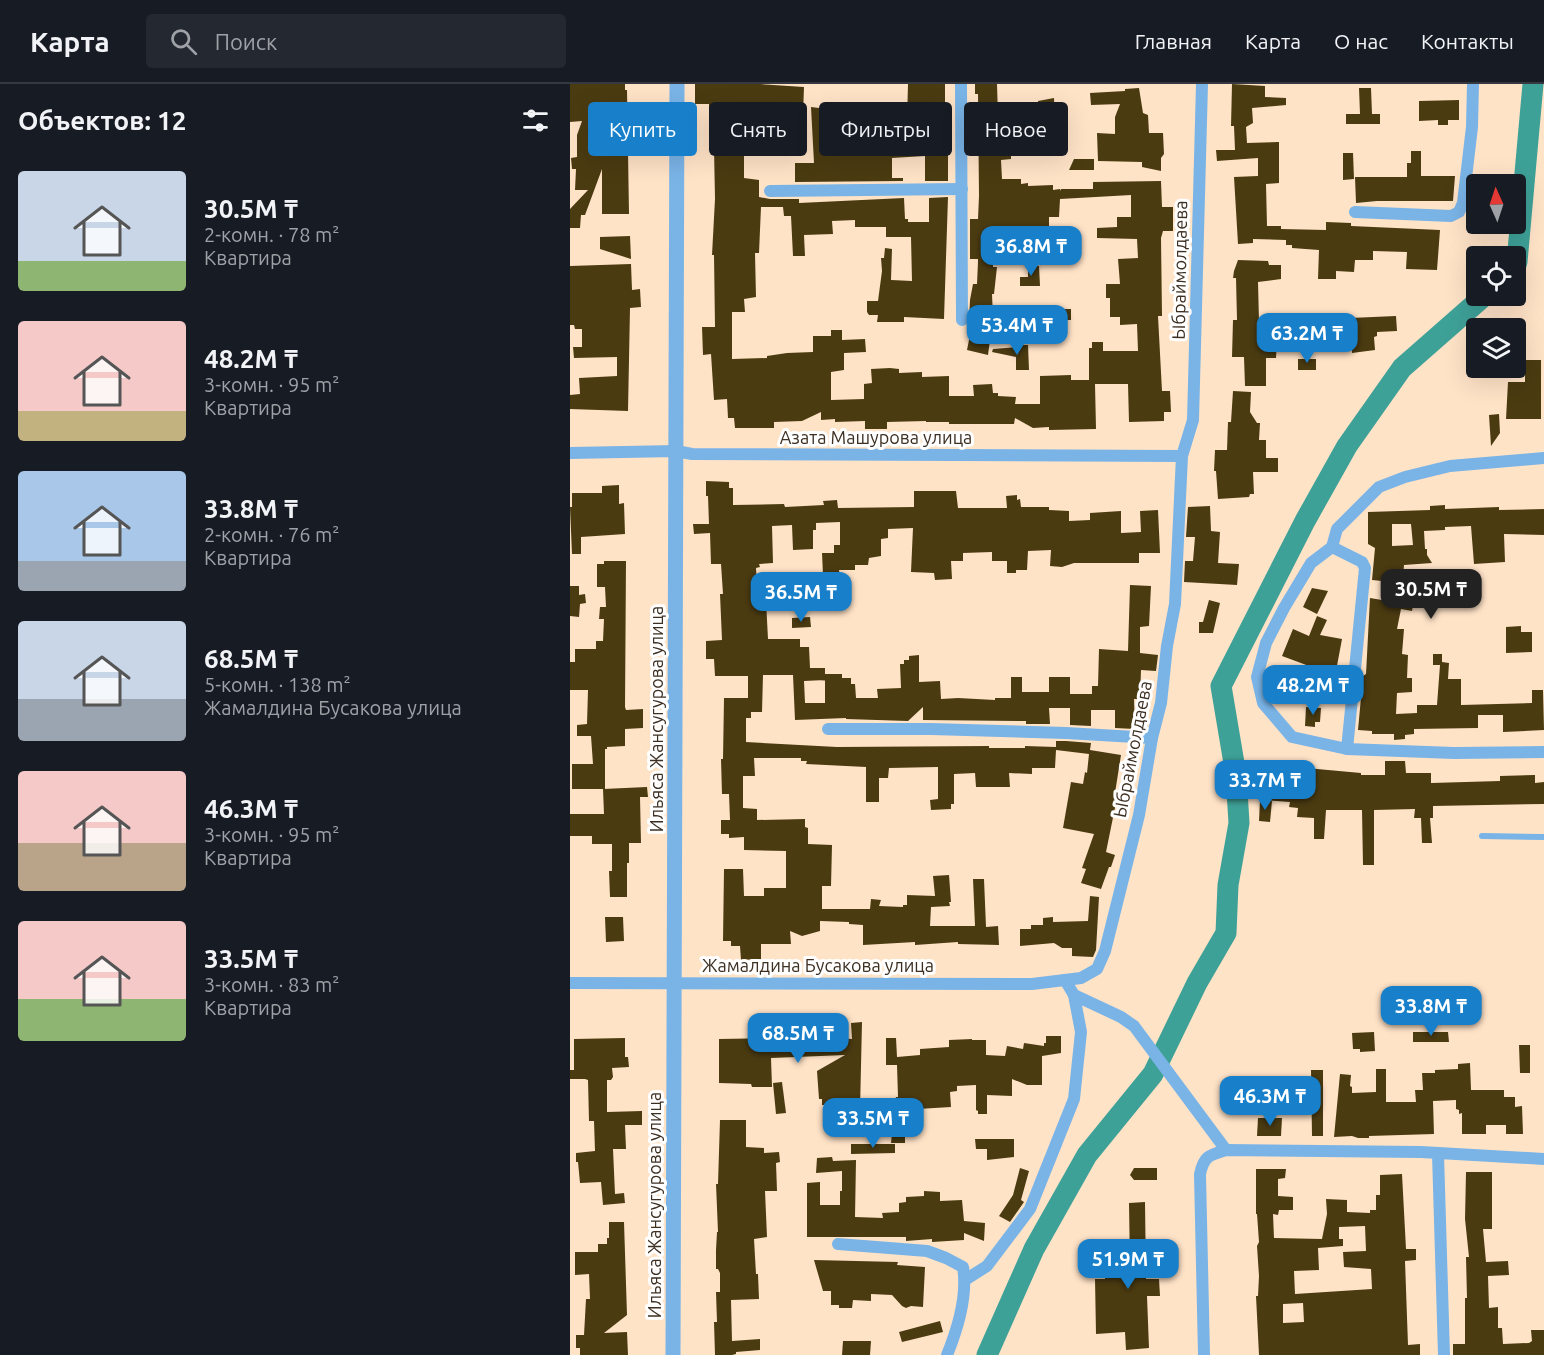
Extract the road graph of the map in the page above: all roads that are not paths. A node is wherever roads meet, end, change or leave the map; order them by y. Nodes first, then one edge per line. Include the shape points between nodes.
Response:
1 (676, 84) edge
2 (961, 84) edge
3 (1202, 84) edge
4 (1473, 84) edge
5 (962, 189) junction
6 (770, 191) dead end
7 (1355, 212) dead end
8 (962, 320) dead end
9 (676, 451) junction
10 (570, 453) edge
11 (1182, 456) junction
12 (1544, 458) edge
13 (1332, 547) junction
14 (828, 729) dead end
15 (1152, 738) junction
16 (1347, 749) junction
17 (1544, 752) edge
18 (1482, 836) dead end
19 (1544, 837) edge
20 (1065, 980) junction
21 (675, 982) junction
22 (570, 983) edge
23 (1074, 995) junction
24 (1226, 1150) junction
25 (1438, 1154) junction
26 (1544, 1159) edge
27 (838, 1244) dead end
28 (965, 1280) junction
29 (673, 1355) edge
30 (947, 1355) edge
31 (1204, 1355) edge
32 (1444, 1355) edge

1 - 9 street, Ильяса Жансугурова улица
2 - 5 street
3 - 11 street, Ыбраймолдаева via 1193,420
4 - 7 street via 1472,127 1459,212 1451,216
5 - 6 street
5 - 8 street
9 - 10 street, Азата Машурова улица
9 - 11 street, Азата Машурова улица
9 - 21 street, Ильяса Жансугурова улица
11 - 15 street, Ыбраймолдаева via 1175,604
12 - 13 street via 1450,466 1379,487 1337,529
13 - 16 street via 1362,562 1365,568
13 - 16 street via 1311,563 1284,608 1266,643 1257,677 1263,703 1292,737
14 - 15 street via 942,729
15 - 20 street, Ыбраймолдаева via 1139,815 1101,961 1090,974
16 - 17 street
18 - 19 lane
20 - 21 street, Жамалдина Бусакова улица via 1032,984
20 - 23 street
21 - 22 street, Жамалдина Бусакова улица
21 - 29 street, Ильяса Жансугурова улица
23 - 24 street via 1134,1026
23 - 28 street via 1081,1032 1074,1098 1030,1209 987,1266
24 - 25 street
24 - 31 street via 1209,1155 1200,1174
25 - 26 street
25 - 32 street
27 - 28 street via 927,1251 963,1267
28 - 30 street via 957,1331

